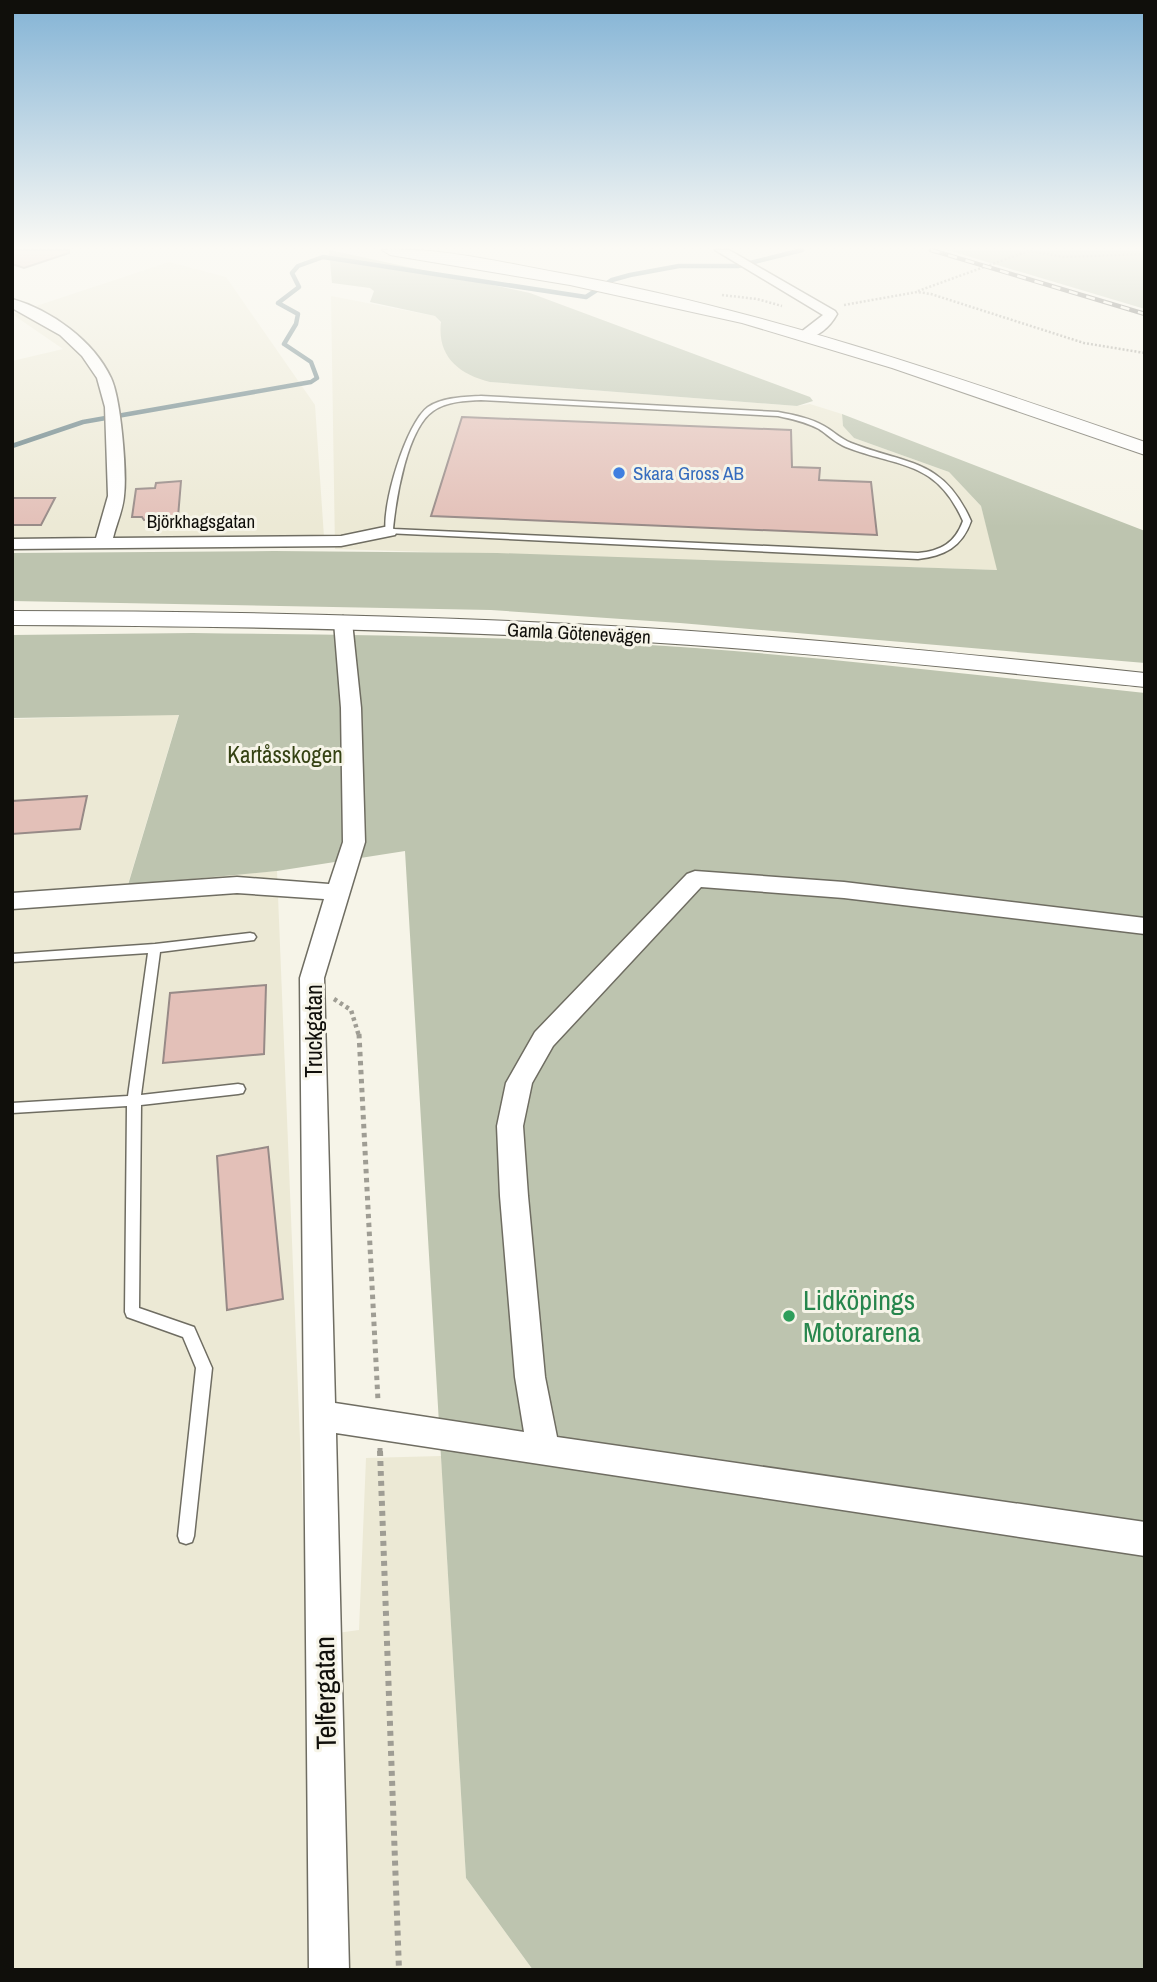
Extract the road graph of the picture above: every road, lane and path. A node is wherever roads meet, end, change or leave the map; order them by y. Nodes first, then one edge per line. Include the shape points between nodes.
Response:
1 (76, 342) edge
2 (830, 342) edge
3 (1082, 342) edge
4 (1145, 353) edge
5 (1145, 449) edge
6 (389, 531) junction
7 (103, 543) junction
8 (12, 544) edge
9 (12, 618) edge
10 (343, 622) junction
11 (1145, 680) edge
12 (338, 892) junction
13 (12, 901) edge
14 (1145, 926) edge
15 (250, 937) dead end
16 (155, 947) junction
17 (12, 958) edge
18 (313, 993) junction
19 (237, 1089) dead end
20 (134, 1101) junction
21 (12, 1108) edge
22 (322, 1416) junction
23 (379, 1425) junction
24 (543, 1448) junction
25 (186, 1536) dead end
26 (1145, 1539) edge
27 (330, 1970) edge
28 (399, 1970) edge

1 - 7 street via 104,378 112,407 116,496
2 - 5 street
3 - 4 path
6 - 6 lane via 918,556 945,551 956,543 967,521 955,496 933,474 849,446 802,418 481,398 446,402 417,422 394,493
6 - 7 street, Björkhagsgatan via 341,541
7 - 8 street, Björkhagsgatan
9 - 10 street, Gamla Götenevägen
10 - 11 street, Gamla Götenevägen via 623,634
10 - 12 street, Truckgatan via 355,842
12 - 13 street via 237,885
12 - 18 street, Truckgatan via 312,978
14 - 24 street via 844,890 695,879 544,1039 519,1083 510,1126 514,1196 530,1377
15 - 16 lane
16 - 17 lane
16 - 20 lane
18 - 22 street, Truckgatan
18 - 23 path via 345,1002 353,1010 360,1043
19 - 20 lane
20 - 21 lane
20 - 25 lane via 132,1312 189,1332 204,1368
22 - 23 street
22 - 27 street, Telfergatan
23 - 24 street
23 - 28 path
24 - 26 street via 748,1483

